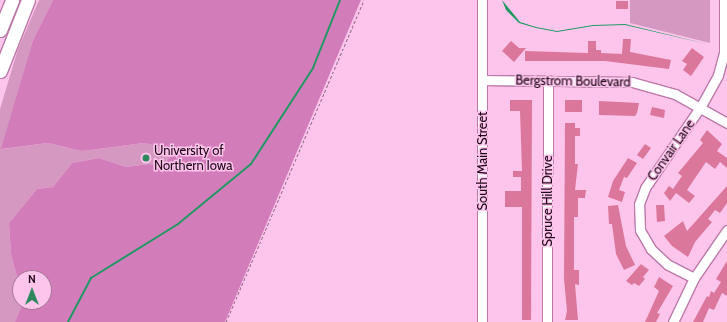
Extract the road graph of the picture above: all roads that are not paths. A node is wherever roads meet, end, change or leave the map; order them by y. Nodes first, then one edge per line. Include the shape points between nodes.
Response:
1 (12, 0) edge
2 (28, 0) edge
3 (482, 0) edge
4 (724, 0) edge
5 (0, 30) edge
6 (0, 71) edge
7 (482, 80) junction
8 (548, 80) junction
9 (701, 106) junction
10 (727, 123) edge
11 (727, 230) edge
12 (694, 278) junction
13 (482, 322) edge
14 (547, 322) edge
15 (674, 322) edge

1 - 5 highway
2 - 6 highway
3 - 7 street, South Main Street
4 - 9 street, Convair Lane via 721,64 712,88
7 - 8 street, Bergstrom Boulevard
7 - 13 street, South Main Street
8 - 9 street, Bergstrom Boulevard via 632,82 675,94
8 - 14 street, Spruce Hill Drive
9 - 10 street, Bergstrom Boulevard
9 - 12 street, Convair Lane via 645,188 638,212 640,230 650,249 667,264
11 - 12 street
12 - 15 street

